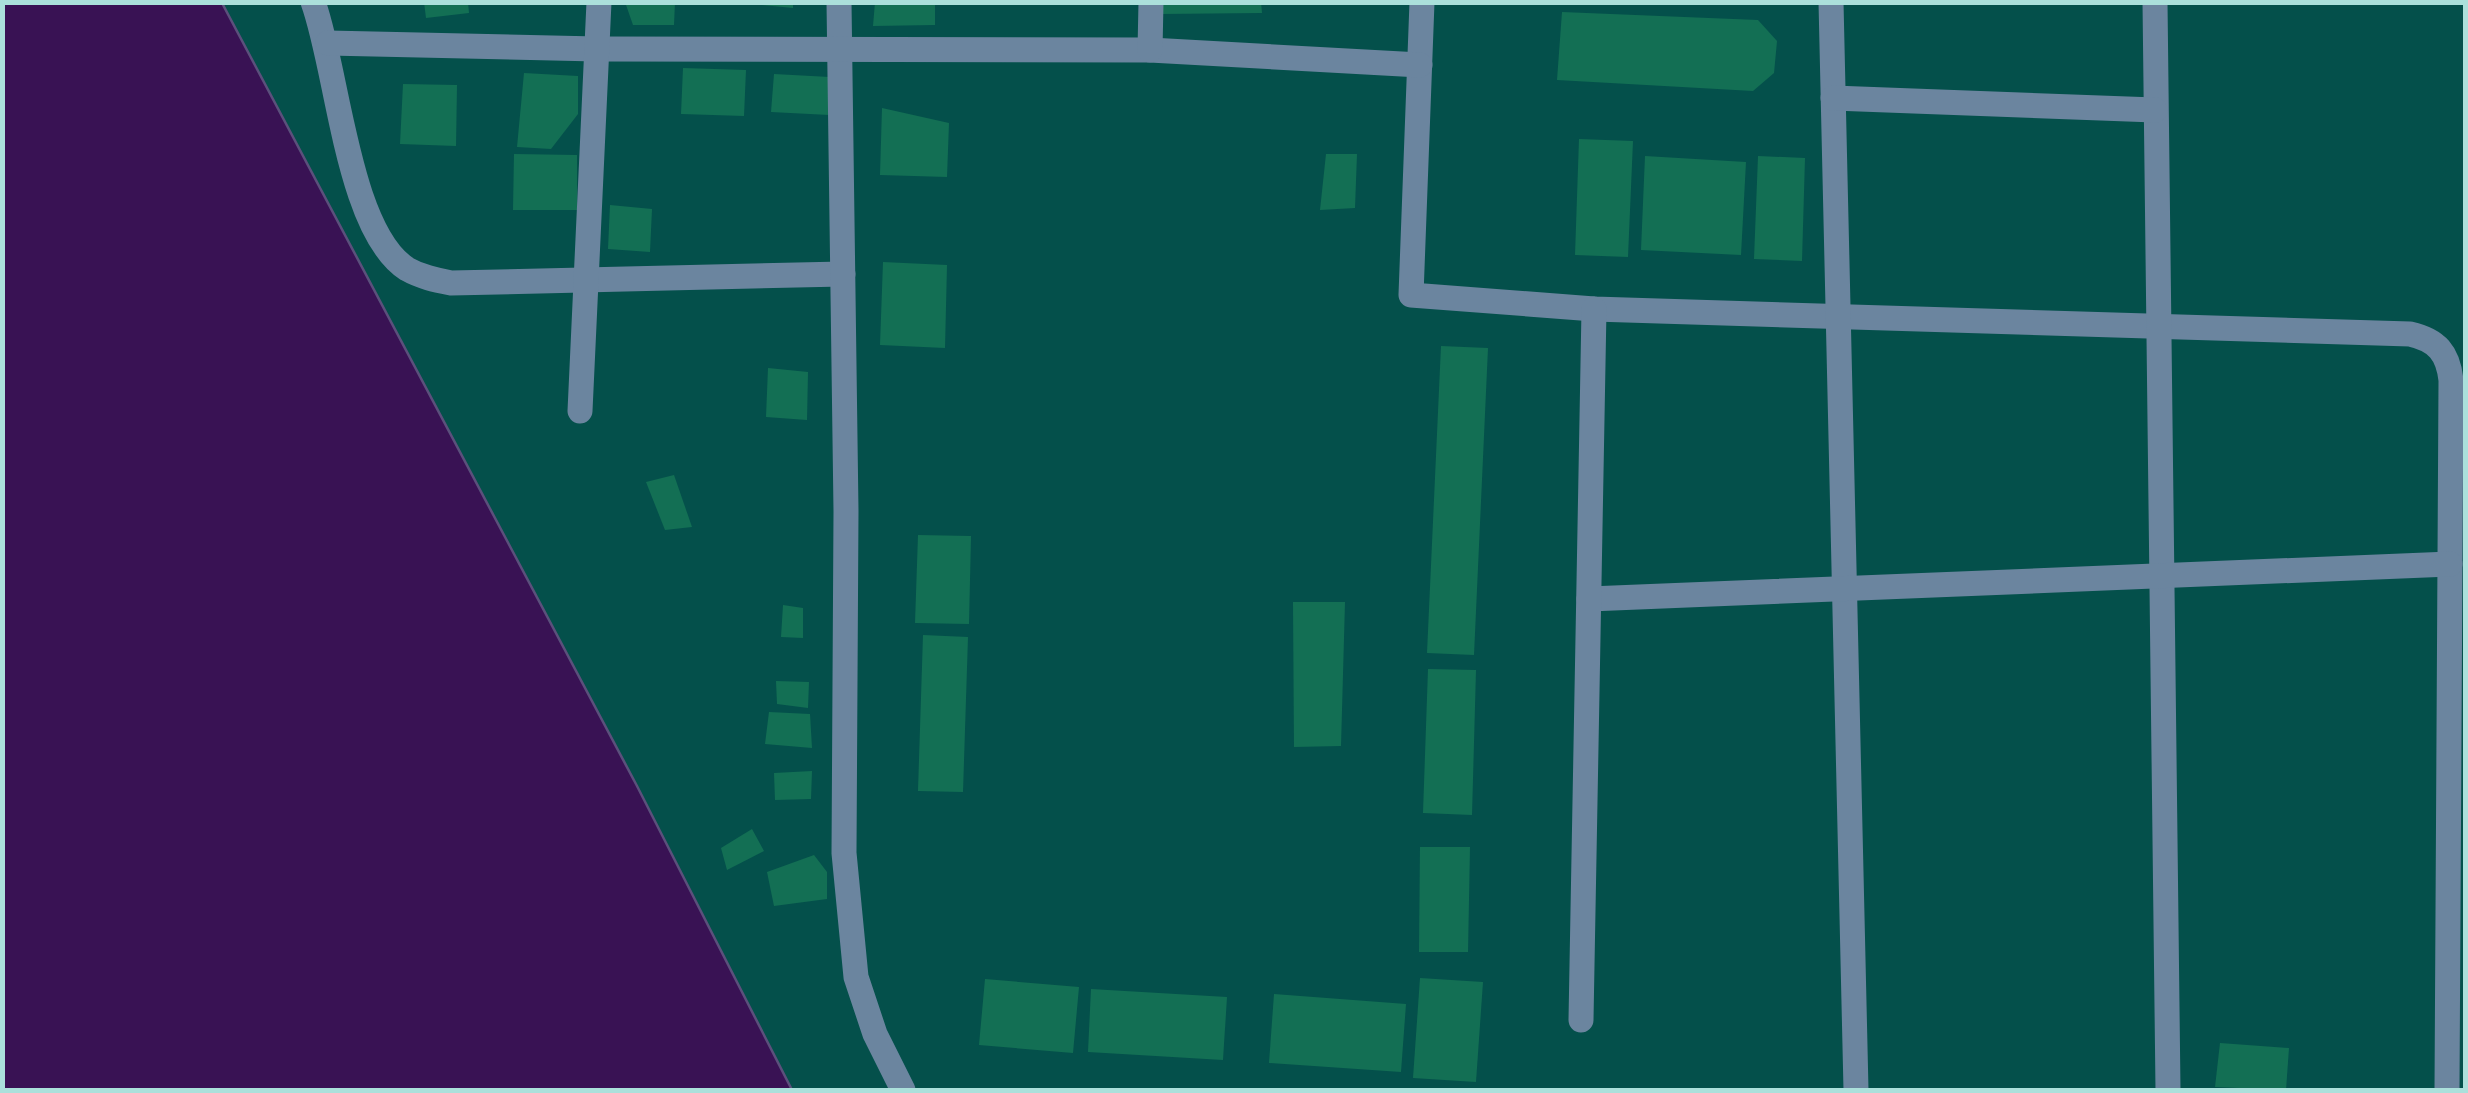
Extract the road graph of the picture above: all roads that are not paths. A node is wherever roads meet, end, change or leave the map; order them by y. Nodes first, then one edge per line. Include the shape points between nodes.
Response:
1 (313, 2) edge
2 (599, 2) edge
3 (839, 2) edge
4 (1151, 2) edge
5 (1422, 2) edge
6 (1831, 2) edge
7 (2154, 2) edge
8 (328, 43) junction
9 (597, 49) junction
10 (840, 50) junction
11 (1150, 50) junction
12 (1420, 65) junction
13 (1833, 98) junction
14 (2156, 110) junction
15 (843, 274) junction
16 (586, 280) junction
17 (1594, 310) junction
18 (1838, 314) junction
19 (2158, 326) junction
20 (580, 411) dead end
21 (2450, 564) junction
22 (2160, 575) junction
23 (1845, 589) junction
24 (1589, 600) junction
25 (1581, 1020) dead end
26 (903, 1090) edge
27 (1856, 1090) edge
28 (2168, 1090) edge
29 (2447, 1090) edge

1 - 8 street
2 - 9 street
3 - 10 street
4 - 11 street
5 - 12 street
6 - 13 street
7 - 14 street
8 - 9 street
8 - 16 street via 357,186 374,227 405,268 451,283
9 - 10 street
9 - 16 street
10 - 11 street
10 - 15 street
11 - 12 street
12 - 17 street via 1411,295
13 - 14 street
13 - 18 street
14 - 19 street
15 - 16 street
15 - 26 street via 844,853 856,976
16 - 20 street
17 - 18 street
17 - 24 street
18 - 19 street
18 - 23 street
19 - 21 street via 2410,334 2439,346 2449,360
19 - 22 street
21 - 22 street
21 - 29 street
22 - 23 street
22 - 28 street
23 - 24 street
23 - 27 street
24 - 25 street

